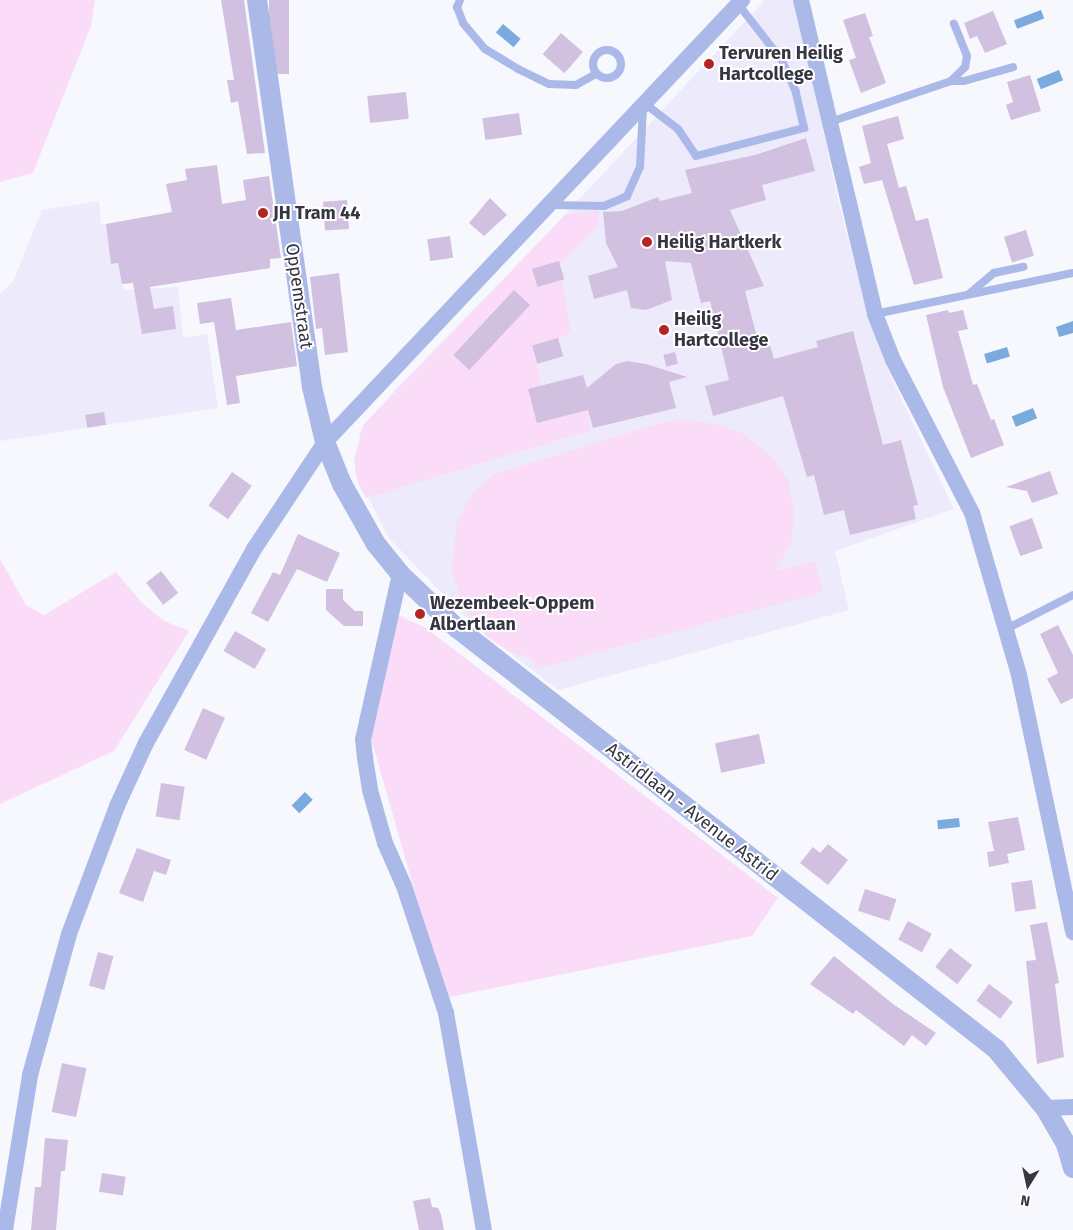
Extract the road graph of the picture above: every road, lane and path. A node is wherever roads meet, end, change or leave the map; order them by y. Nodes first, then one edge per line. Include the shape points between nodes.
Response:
1 (257, 0) edge
2 (460, 0) edge
3 (801, 0) edge
4 (740, 2) edge
5 (954, 22) dead end
6 (1013, 67) dead end
7 (596, 74) dead end
8 (951, 81) junction
9 (644, 104) junction
10 (830, 122) junction
11 (546, 205) junction
12 (1024, 266) dead end
13 (1073, 273) edge
14 (970, 293) junction
15 (875, 314) junction
16 (325, 442) junction
17 (400, 574) junction
18 (1073, 595) edge
19 (1006, 630) junction
20 (1073, 932) edge
21 (1073, 1107) edge
22 (1045, 1108) junction
23 (1073, 1168) edge
24 (5, 1230) edge
25 (484, 1230) edge

1 - 16 street, Oppemstraat via 311,377
2 - 7 lane via 456,7 463,23 485,49 518,69 549,84 576,85
3 - 10 street
4 - 9 street
4 - 9 lane via 782,59 796,92 804,128 696,156 678,129
5 - 8 lane via 967,56 965,67
6 - 8 lane via 964,81
8 - 10 lane
9 - 11 street
9 - 11 lane via 640,167 627,196 604,206
10 - 15 street
11 - 16 street
12 - 14 lane via 994,272
13 - 14 lane
14 - 15 lane
15 - 19 street via 893,360 972,513
16 - 17 street, Astridlaan - Avenue Astrid via 346,493 376,544
16 - 24 street via 210,624 146,743 117,806 52,988 30,1075
17 - 22 street, Astridlaan - Avenue Astrid via 458,628 988,1043
17 - 25 street via 363,739 385,842 404,886 446,1013
18 - 19 lane
19 - 20 street via 1019,675
21 - 22 street
22 - 23 street, Astridlaan - Avenue Astrid via 1066,1144

